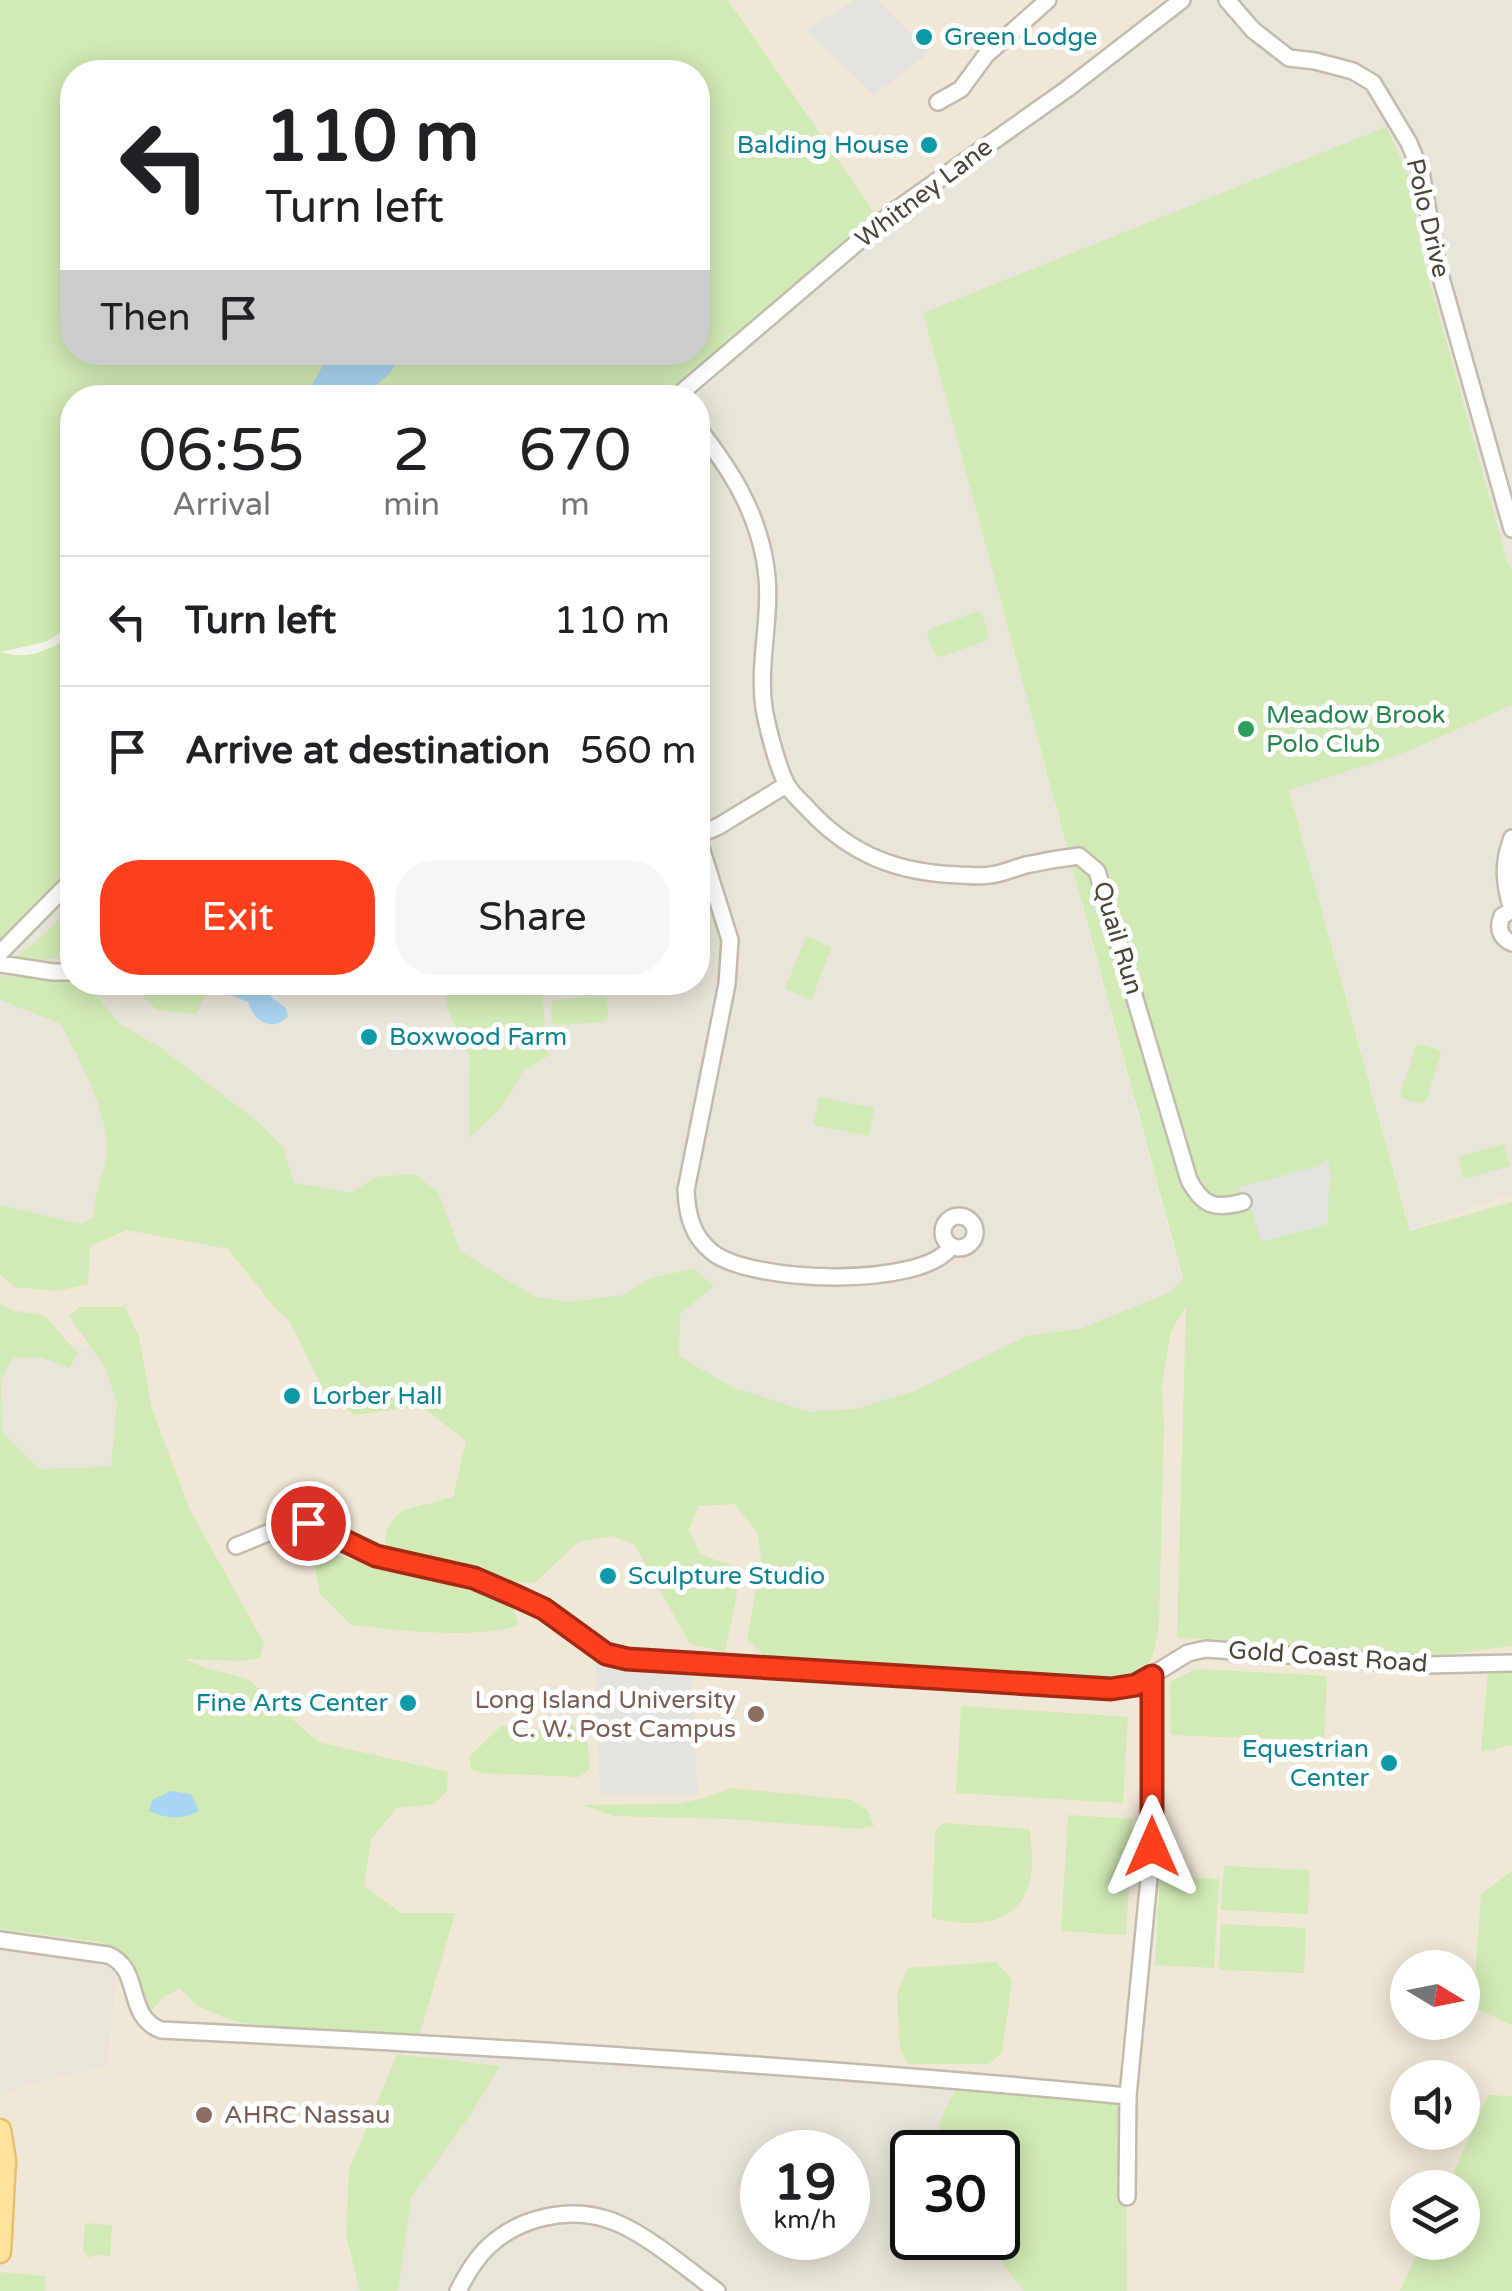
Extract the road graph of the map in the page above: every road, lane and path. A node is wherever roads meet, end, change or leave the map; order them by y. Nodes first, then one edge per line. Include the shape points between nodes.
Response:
1 (1048, 0) edge
2 (1182, 0) edge
3 (1227, 0) edge
4 (938, 102) dead end
5 (690, 385) edge
6 (710, 444) edge
7 (1512, 529) edge
8 (786, 785) junction
9 (710, 830) edge
10 (1512, 838) edge
11 (710, 873) edge
12 (60, 892) edge
13 (1512, 910) edge
14 (1512, 943) edge
15 (0, 953) edge
16 (0, 964) edge
17 (60, 972) edge
18 (1243, 1202) dead end
19 (950, 1246) dead end
20 (236, 1546) dead end
21 (1512, 1663) edge
22 (1152, 1676) junction
23 (0, 1940) edge
24 (1128, 2096) junction
25 (0, 2130) edge
26 (1128, 2196) dead end
27 (0, 2252) edge
28 (458, 2291) edge
29 (717, 2291) edge

1 - 4 street via 986,55 961,89
2 - 5 street, Whitney Lane via 892,212
3 - 7 street, Polo Drive via 1289,58 1354,71 1374,83 1409,143
6 - 8 street, Quail Run via 758,528 768,593 763,704
8 - 9 street
8 - 18 street, Quail Run via 853,848 908,869 988,876 1079,856 1097,871 1189,1180 1204,1202
10 - 13 street via 1504,858
11 - 19 street via 730,951 686,1190 698,1236 733,1264 834,1278 927,1264
12 - 15 street
13 - 14 street via 1499,927
16 - 17 street
20 - 22 street, Gold Coast Road via 308,1523 376,1556 474,1578 544,1609 606,1654 627,1659 1111,1689
21 - 22 street, Gold Coast Road via 1426,1665 1206,1649
22 - 24 street via 1152,1847
23 - 24 street via 118,1959 142,2017 160,2030 747,2065
24 - 26 street
25 - 27 main road
28 - 29 street via 505,2233 543,2218 579,2214 634,2232

